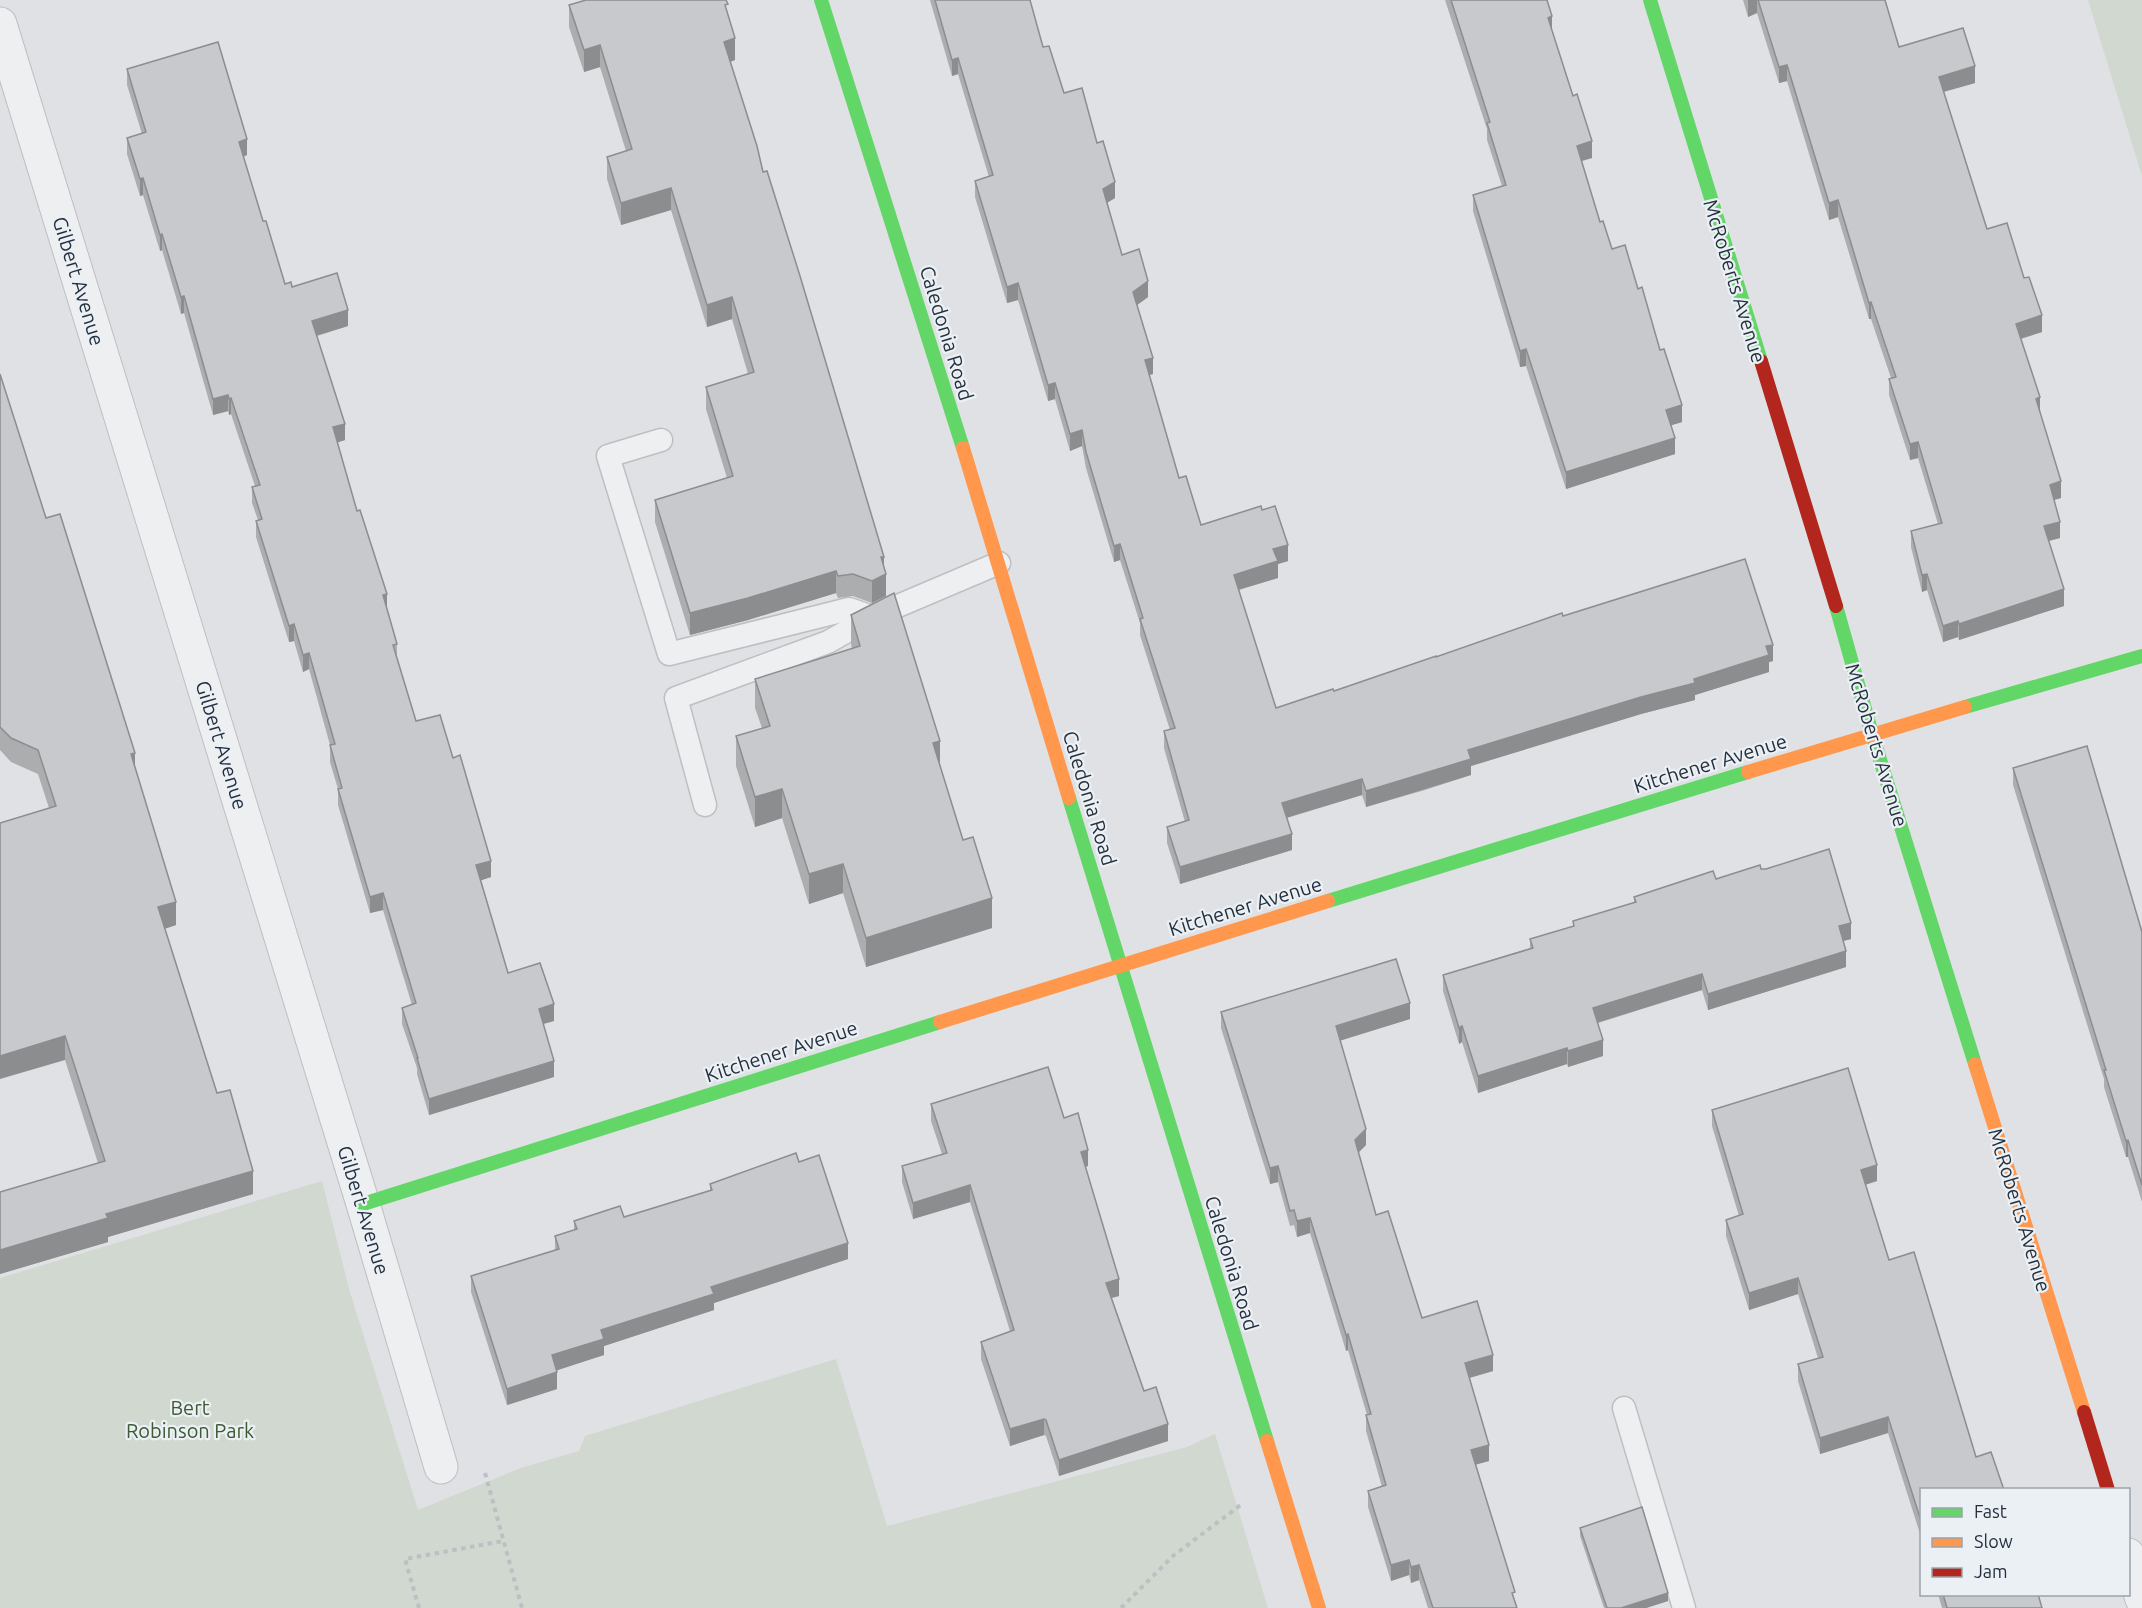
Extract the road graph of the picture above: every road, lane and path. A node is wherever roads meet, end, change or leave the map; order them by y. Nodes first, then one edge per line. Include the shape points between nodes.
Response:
1 (821, 0) edge
2 (1650, 0) edge
3 (0, 24) edge
4 (662, 440) dead end
5 (999, 563) junction
6 (872, 617) junction
7 (2142, 656) edge
8 (1872, 734) junction
9 (705, 805) dead end
10 (1119, 965) junction
11 (363, 1204) junction
12 (1624, 1408) dead end
13 (441, 1467) joint
14 (2107, 1488) edge
15 (1242, 1504) dead end
16 (503, 1541) junction
17 (2130, 1562) edge
18 (2142, 1599) edge
19 (419, 1608) edge
20 (522, 1608) edge
21 (1121, 1608) edge
22 (1318, 1608) edge
23 (1684, 1608) edge

1 - 5 street, Caledonia Road
2 - 8 street, McRoberts Avenue
3 - 11 street, Gilbert Avenue
4 - 6 lane via 608,456 669,654 849,609
5 - 6 lane
5 - 10 street, Caledonia Road
6 - 9 lane via 828,642 676,698
7 - 8 street, Kitchener Avenue
8 - 10 street, Kitchener Avenue
8 - 14 street, McRoberts Avenue
10 - 11 street, Kitchener Avenue
10 - 22 street, Caledonia Road
11 - 13 street, Gilbert Avenue
12 - 23 lane
13 - 16 path via 481,1457
15 - 21 path via 1173,1556
16 - 19 path via 405,1559
16 - 20 path
17 - 18 street

